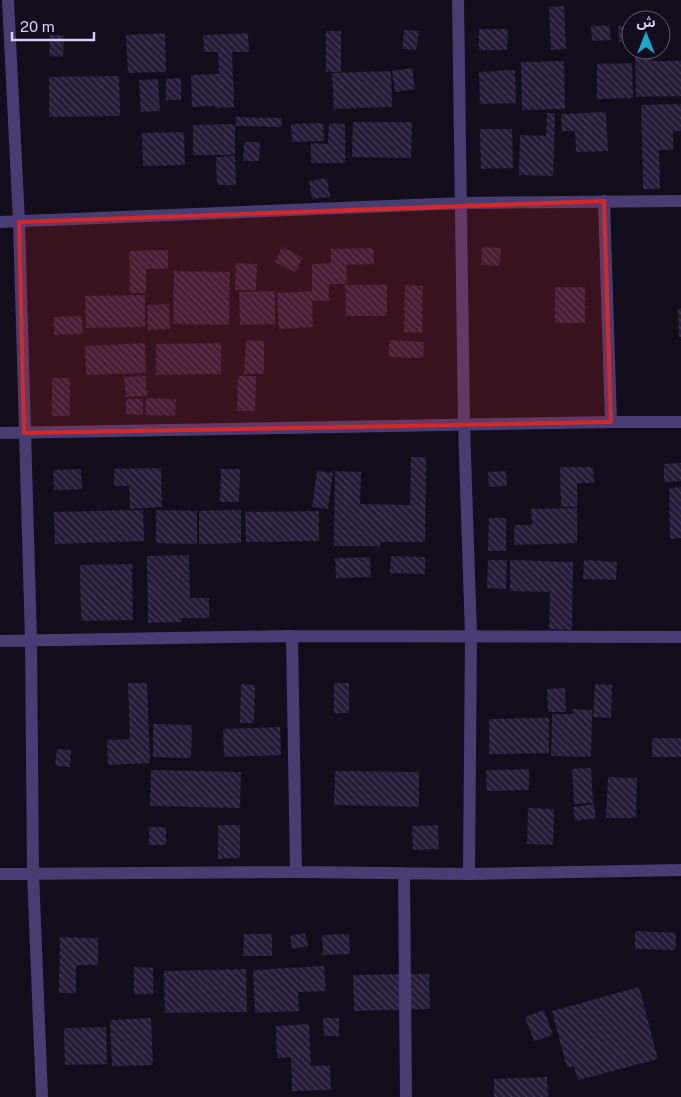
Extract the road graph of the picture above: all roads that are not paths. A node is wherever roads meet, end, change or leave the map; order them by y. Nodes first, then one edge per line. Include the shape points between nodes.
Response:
1 (8, 0) edge
2 (458, 0) edge
3 (681, 200) edge
4 (604, 201) junction
5 (462, 204) junction
6 (0, 222) edge
7 (19, 222) junction
8 (611, 422) junction
9 (681, 422) edge
10 (464, 424) junction
11 (0, 433) edge
12 (24, 433) junction
13 (471, 635) junction
14 (292, 636) junction
15 (681, 637) edge
16 (30, 640) junction
17 (0, 641) edge
18 (681, 870) edge
19 (296, 872) junction
20 (404, 873) junction
21 (0, 874) edge
22 (33, 874) junction
23 (469, 874) junction
24 (42, 1097) edge
25 (406, 1097) edge

1 - 7 street
2 - 5 street
3 - 4 street
4 - 5 street
4 - 8 street
5 - 7 street
5 - 10 street
6 - 7 street
7 - 12 street
8 - 9 street
8 - 10 street
10 - 12 street
10 - 13 street
11 - 12 street
12 - 16 street
13 - 14 street
13 - 15 street
13 - 23 street
14 - 16 street
14 - 19 street
16 - 17 street
16 - 22 street
18 - 23 street
19 - 20 street
19 - 22 street
20 - 23 street
20 - 25 street
21 - 22 street
22 - 24 street

